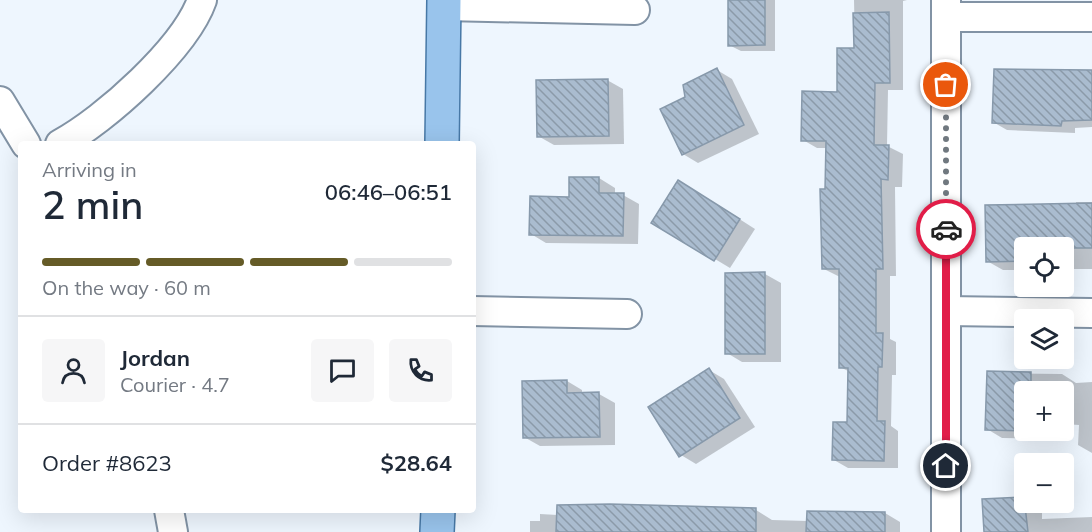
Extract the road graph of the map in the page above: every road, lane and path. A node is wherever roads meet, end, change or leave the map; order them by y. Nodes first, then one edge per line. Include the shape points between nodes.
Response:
1 (202, 0) edge
2 (444, 3) edge
3 (946, 9) edge
4 (635, 10) dead end
5 (1092, 17) edge
6 (0, 101) edge
7 (24, 141) edge
8 (64, 141) edge
9 (442, 141) edge
10 (476, 311) edge
11 (946, 311) junction
12 (1092, 313) edge
13 (627, 314) dead end
14 (170, 513) edge
15 (438, 513) edge
16 (173, 532) edge
17 (437, 532) edge
18 (946, 532) edge

1 - 8 street via 184,35 163,59 103,113
2 - 4 street
2 - 9 main road
3 - 5 street
3 - 11 street
6 - 7 street
10 - 13 street
11 - 12 street
11 - 18 street
14 - 16 street
15 - 17 main road

